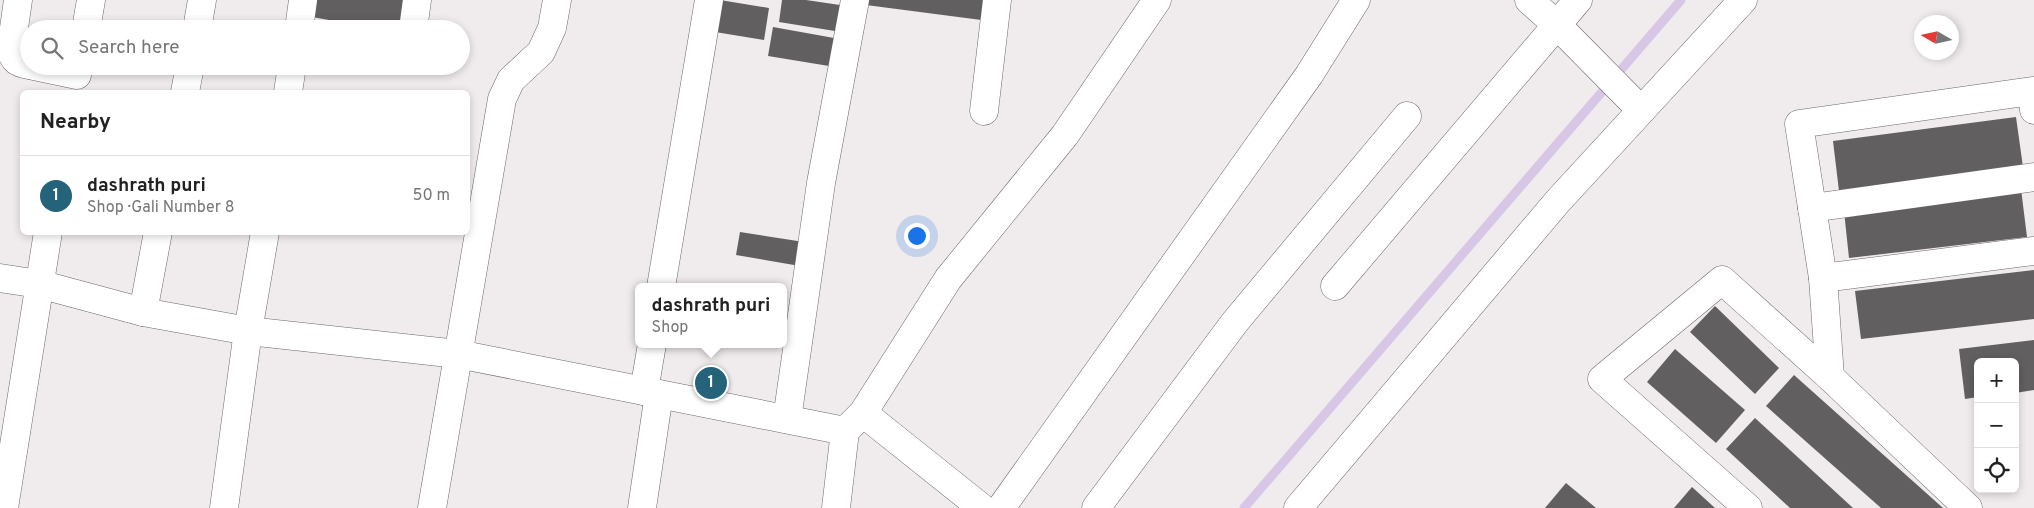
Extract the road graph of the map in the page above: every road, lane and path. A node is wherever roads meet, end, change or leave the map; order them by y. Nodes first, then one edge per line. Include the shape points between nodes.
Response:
1 (18, 0) edge
2 (91, 0) edge
3 (202, 0) edge
4 (304, 0) edge
5 (558, 0) edge
6 (709, 0) edge
7 (855, 0) edge
8 (997, 0) edge
9 (1157, 0) edge
10 (1356, 0) edge
11 (1529, 0) edge
12 (1578, 0) edge
13 (1743, 0) edge
14 (88, 20) edge
15 (199, 20) edge
16 (301, 20) edge
17 (1558, 26) junction
18 (20, 64) edge
19 (188, 75) edge
20 (291, 75) edge
21 (185, 90) edge
22 (288, 90) edge
23 (1633, 102) junction
24 (2034, 110) edge
25 (984, 111) dead end
26 (1407, 116) dead end
27 (2034, 177) edge
28 (1812, 208) junction
29 (47, 235) edge
30 (157, 235) edge
31 (264, 235) edge
32 (2034, 251) edge
33 (0, 278) edge
34 (1823, 278) junction
35 (662, 283) edge
36 (39, 284) junction
37 (1335, 286) dead end
38 (144, 312) junction
39 (248, 331) junction
40 (652, 348) edge
41 (458, 354) junction
42 (1830, 377) junction
43 (652, 392) junction
44 (787, 419) junction
45 (854, 422) junction
46 (4, 508) edge
47 (224, 508) edge
48 (432, 508) edge
49 (642, 508) edge
50 (836, 508) edge
51 (982, 508) edge
52 (1000, 508) edge
53 (1096, 508) edge
54 (1298, 508) edge
55 (1748, 508) edge
56 (1968, 508) edge

1 - 18 street via 11,49 12,57
2 - 14 street
3 - 15 street
4 - 16 street
5 - 41 street via 552,28 541,52 511,80 502,99
6 - 35 street
7 - 44 street via 821,183
8 - 25 street
9 - 45 street via 1065,135 948,280
10 - 52 street via 1309,75
11 - 17 street
12 - 17 street
13 - 23 street
17 - 23 street
17 - 37 street
19 - 21 street
20 - 22 street
23 - 54 street via 1558,201
24 - 28 street via 2032,91 1799,124
26 - 53 street via 1236,322
27 - 28 street
28 - 34 street
29 - 36 street
30 - 38 street
31 - 39 street
32 - 34 street
33 - 36 street
34 - 42 street
36 - 38 street
36 - 46 street
38 - 39 street
39 - 41 street
39 - 47 street
40 - 43 street
41 - 43 street
41 - 48 street
42 - 55 street via 1722,280 1602,379
42 - 56 street
43 - 44 street
43 - 49 street
44 - 45 street
45 - 50 street
45 - 51 street

